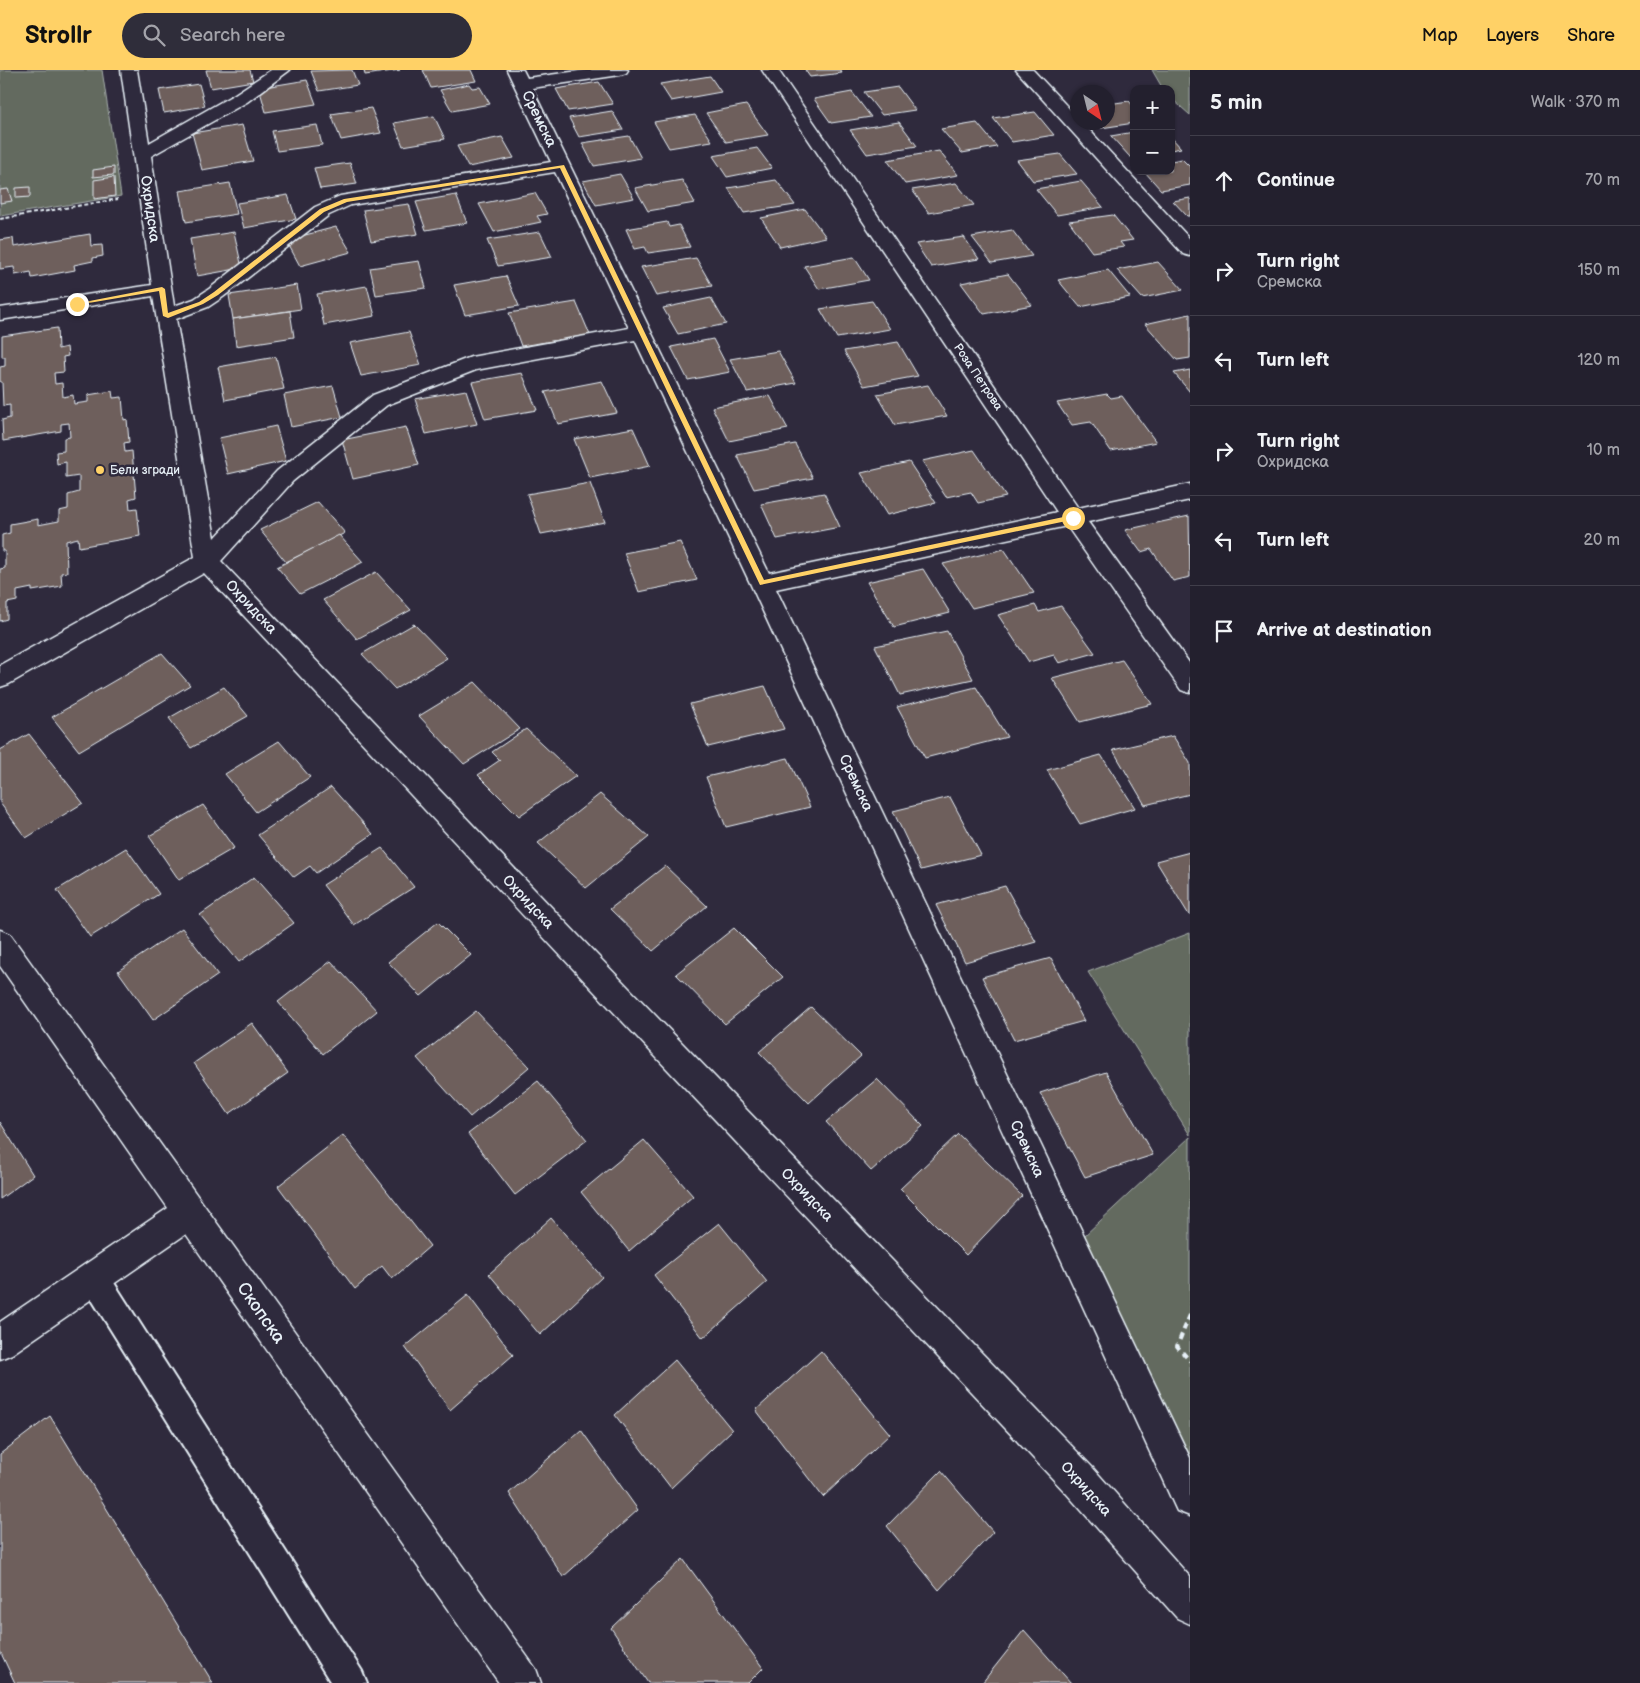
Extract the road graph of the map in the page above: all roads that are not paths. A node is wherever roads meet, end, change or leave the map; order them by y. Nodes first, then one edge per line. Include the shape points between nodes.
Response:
1 (129, 70) edge
2 (282, 70) edge
3 (620, 70) edge
4 (770, 70) edge
5 (1024, 70) edge
6 (519, 77) edge
7 (142, 154) junction
8 (562, 166) junction
9 (1190, 250) edge
10 (162, 289) junction
11 (0, 314) edge
12 (166, 316) junction
13 (642, 332) junction
14 (1190, 492) edge
15 (1073, 518) junction
16 (207, 561) junction
17 (762, 583) junction
18 (0, 677) edge
19 (1190, 683) edge
20 (0, 943) edge
21 (190, 1212) junction
22 (94, 1277) junction
23 (0, 1342) edge
24 (1190, 1498) edge
25 (1190, 1605) edge
26 (350, 1683) edge
27 (522, 1683) edge

1 - 7 street, Охридска
2 - 7 street via 241,98
3 - 6 street
4 - 15 street, Роза Петрова
5 - 9 street
6 - 8 street, Сремска
7 - 10 street, Охридска
8 - 12 street via 346,200 322,211 216,294
8 - 13 street, Сремска
10 - 11 street
10 - 12 street, Охридска
12 - 16 street, Охридска
13 - 16 street via 471,364 380,400 285,476
13 - 17 street, Сремска
14 - 15 street
15 - 17 street
15 - 19 street, Роза Петрова
16 - 18 street
16 - 25 street, Охридска via 1079,1480
17 - 24 street, Сремска
20 - 21 street, Скопска
21 - 22 street
21 - 27 street, Скопска
22 - 23 street
22 - 26 lane

